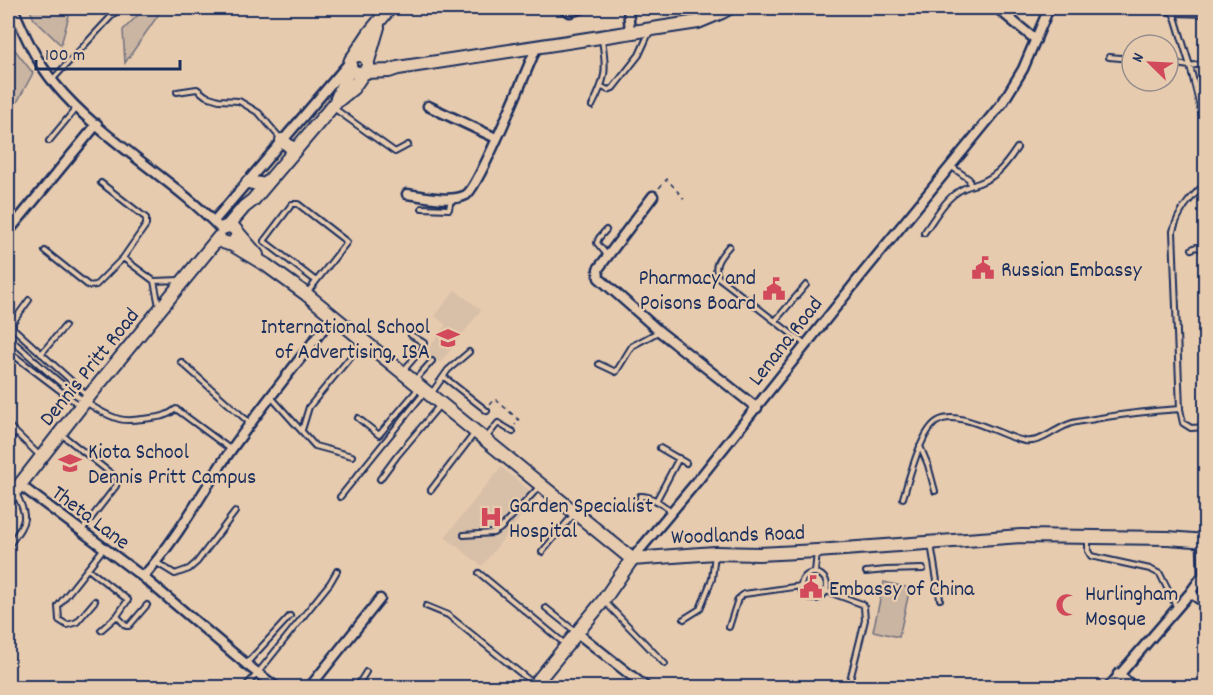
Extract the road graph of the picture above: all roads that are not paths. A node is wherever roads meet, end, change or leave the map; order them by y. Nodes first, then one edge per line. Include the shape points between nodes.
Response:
1 (12, 8) edge
2 (119, 8) edge
3 (390, 8) edge
4 (563, 8) edge
5 (583, 8) edge
6 (628, 8) edge
7 (729, 8) edge
8 (997, 8) edge
9 (1049, 8) edge
10 (1161, 8) edge
11 (1173, 13) junction
12 (1206, 14) edge
13 (380, 20) junction
14 (651, 29) junction
15 (630, 32) junction
16 (602, 36) junction
17 (1036, 40) junction
18 (537, 46) junction
19 (1109, 57) dead end
20 (1120, 58) edge
21 (351, 62) junction
22 (1206, 63) edge
23 (1180, 65) edge
24 (1190, 66) junction
25 (366, 67) junction
26 (52, 80) junction
27 (602, 87) junction
28 (177, 92) dead end
29 (334, 104) junction
30 (77, 106) junction
31 (428, 106) dead end
32 (592, 106) dead end
33 (97, 124) junction
34 (1206, 131) edge
35 (496, 138) junction
36 (282, 140) junction
37 (49, 141) dead end
38 (408, 145) dead end
39 (1017, 148) dead end
40 (294, 150) junction
41 (952, 166) junction
42 (248, 182) junction
43 (101, 183) dead end
44 (1206, 183) edge
45 (265, 185) junction
46 (970, 186) junction
47 (407, 194) dead end
48 (653, 196) road end
49 (452, 198) junction
50 (422, 208) dead end
51 (606, 230) dead end
52 (8, 232) edge
53 (227, 233) junction
54 (924, 233) dead end
55 (729, 246) dead end
56 (1192, 249) dead end
57 (1206, 250) edge
58 (45, 251) dead end
59 (608, 256) junction
60 (123, 258) junction
61 (187, 277) junction
62 (154, 281) junction
63 (316, 281) junction
64 (806, 285) dead end
65 (306, 294) junction
66 (29, 300) dead end
67 (160, 310) junction
68 (333, 316) junction
69 (775, 321) junction
70 (65, 326) dead end
71 (659, 331) junction
72 (411, 334) dead end
73 (8, 337) edge
74 (364, 340) junction
75 (807, 345) junction
76 (8, 351) edge
77 (469, 352) dead end
78 (41, 354) junction
79 (432, 361) dead end
80 (181, 362) dead end
81 (599, 364) dead end
82 (402, 371) junction
83 (444, 377) junction
84 (423, 388) junction
85 (271, 398) junction
86 (86, 402) junction
87 (441, 403) junction
88 (757, 408) junction
89 (1180, 409) junction
90 (486, 411) road end
91 (358, 418) dead end
92 (251, 424) junction
93 (8, 425) edge
94 (1206, 427) edge
95 (302, 430) junction
96 (512, 432) road end
97 (15, 433) junction
98 (60, 433) junction
99 (481, 435) junction
100 (8, 440) edge
101 (920, 445) junction
102 (660, 448) dead end
103 (232, 450) junction
104 (352, 456) dead end
105 (42, 457) junction
106 (679, 458) junction
107 (686, 463) dead end
108 (380, 479) dead end
109 (541, 484) junction
110 (431, 490) dead end
111 (935, 491) dead end
112 (14, 492) edge
113 (340, 497) dead end
114 (903, 498) dead end
115 (656, 501) junction
116 (640, 504) dead end
117 (672, 511) junction
118 (235, 512) dead end
119 (576, 512) junction
120 (81, 531) junction
121 (464, 535) dead end
122 (1088, 536) junction
123 (1204, 541) edge
124 (8, 544) edge
125 (931, 544) junction
126 (104, 548) junction
127 (817, 551) junction
128 (542, 552) dead end
129 (715, 553) junction
130 (632, 559) junction
131 (156, 562) junction
132 (88, 569) junction
133 (923, 569) dead end
134 (337, 571) dead end
135 (816, 572) junction
136 (866, 572) dead end
137 (480, 573) dead end
138 (1204, 573) edge
139 (143, 577) junction
140 (801, 586) junction
141 (826, 591) junction
142 (1190, 593) junction
143 (380, 599) dead end
144 (940, 599) dead end
145 (603, 601) junction
146 (95, 602) dead end
147 (1206, 603) edge
148 (147, 605) dead end
149 (426, 606) dead end
150 (546, 608) dead end
151 (1177, 608) junction
152 (117, 616) junction
153 (290, 616) dead end
154 (684, 619) dead end
155 (729, 627) dead end
156 (101, 630) dead end
157 (576, 632) junction
158 (566, 645) junction
159 (246, 664) junction
160 (665, 664) dead end
161 (366, 672) dead end
162 (257, 674) junction
163 (1118, 675) junction
164 (490, 682) dead end
165 (533, 686) edge
166 (244, 687) edge
167 (277, 687) edge
168 (309, 687) edge
169 (356, 687) edge
170 (494, 687) edge
171 (646, 687) edge
172 (848, 687) edge
173 (1108, 687) edge
174 (1135, 687) edge

1 - 26 street
2 - 26 lane
3 - 13 street
4 - 5 street via 570,12
6 - 15 street
7 - 14 street via 698,22
8 - 17 street
9 - 17 street, Lenana Road
10 - 11 lane
11 - 12 lane
11 - 24 lane
13 - 21 street
13 - 25 street
14 - 15 street
14 - 27 lane via 639,55 613,88
15 - 16 street
16 - 18 street
16 - 27 lane via 606,64
17 - 41 street, Lenana Road via 1003,102
18 - 25 street via 399,68
18 - 35 street
19 - 20 lane
21 - 25 street via 360,55
21 - 29 street
21 - 36 street
22 - 24 lane
23 - 24 lane
24 - 34 lane
25 - 29 street via 353,88
26 - 30 street
27 - 32 lane
28 - 36 lane via 197,89 219,100 239,101 259,113
29 - 38 lane via 395,152
29 - 40 street, Dennis Pritt Road
30 - 33 street
30 - 37 lane
31 - 35 street
33 - 52 street
33 - 53 street
35 - 49 street via 470,191
36 - 40 street
36 - 42 street
39 - 46 lane via 1004,167 986,182
40 - 45 street, Dennis Pritt Road
41 - 46 lane via 969,179
41 - 75 street, Lenana Road
42 - 45 street
42 - 53 street
43 - 60 lane via 147,221
44 - 89 lane via 1177,215 1173,231
45 - 53 street, Dennis Pritt Road
46 - 54 lane via 952,194
47 - 49 street
48 - 59 street
49 - 50 lane via 449,209
51 - 59 lane via 597,243
53 - 61 street, Dennis Pritt Road
53 - 65 street
55 - 69 lane via 718,260 716,274
56 - 57 lane
58 - 60 lane via 89,286 96,285
59 - 71 street via 598,269 599,278
60 - 62 lane
61 - 62 lane
61 - 67 street, Dennis Pritt Road
62 - 67 lane
63 - 63 lane via 347,242 298,204 292,204 264,241
63 - 65 lane
64 - 69 lane
65 - 68 street
66 - 78 lane via 12,328
67 - 86 street, Dennis Pritt Road
68 - 74 street
68 - 85 street
69 - 75 lane
70 - 78 lane
71 - 81 lane via 632,346 616,372
71 - 88 street
72 - 82 lane via 424,344
73 - 86 lane
74 - 82 street
74 - 95 lane via 309,407
75 - 88 street, Lenana Road
76 - 86 lane
77 - 83 lane
78 - 86 lane
79 - 84 lane
80 - 92 lane
82 - 84 street
83 - 84 lane
83 - 90 lane
84 - 87 street
84 - 91 lane via 381,434 377,435
84 - 113 lane
85 - 92 street
85 - 95 lane
86 - 98 street, Dennis Pritt Road
86 - 103 lane via 121,420 163,417 176,409
87 - 99 street
87 - 108 lane
88 - 117 street, Lenana Road
89 - 94 lane via 1183,423 1191,428
89 - 101 lane via 1140,411 1069,424 1036,441 1024,441 946,417 935,422
92 - 103 street
93 - 97 lane
95 - 104 lane via 315,446
96 - 99 lane via 498,423
97 - 100 lane
97 - 105 lane
98 - 105 street, Dennis Pritt Road
98 - 120 lane via 118,479
99 - 109 street
99 - 110 lane
101 - 111 lane
101 - 114 lane
102 - 106 lane
103 - 131 street
105 - 112 street, Dennis Pritt Road
106 - 107 lane
106 - 115 lane
109 - 119 street
109 - 121 lane via 501,528 493,533
112 - 120 street, Theta Lane
112 - 124 lane via 24,521
115 - 116 lane via 640,496
115 - 117 lane
117 - 130 street, Lenana Road
118 - 131 lane via 189,570 175,574
119 - 128 lane
119 - 130 street
120 - 126 street, Theta Lane
122 - 123 street, Woodlands Road
122 - 125 street, Woodlands Road via 1021,536
122 - 151 lane via 1091,556 1160,574
123 - 138 street
125 - 127 street, Woodlands Road
125 - 144 lane
126 - 132 lane
126 - 139 street, Theta Lane
127 - 129 street, Woodlands Road
127 - 135 lane
129 - 130 street, Woodlands Road
129 - 154 lane via 712,579 700,609
130 - 145 street, Lenana Road
131 - 139 street
132 - 146 lane via 58,606 59,620 67,626 77,622
132 - 152 lane via 129,600
133 - 136 lane
134 - 162 lane
135 - 140 lane via 804,577
135 - 141 lane via 824,577
137 - 158 lane
138 - 142 street
139 - 159 street, Theta Lane
140 - 141 lane via 810,598 816,599
140 - 155 lane via 744,594 738,599
141 - 172 lane via 864,607 865,620
142 - 147 street
142 - 151 street
143 - 168 street
145 - 157 street, Lenana Road
145 - 160 lane
148 - 152 lane via 129,626
149 - 165 lane via 448,615
150 - 157 lane
151 - 163 street
152 - 156 lane
153 - 159 lane
157 - 158 street, Lenana Road
157 - 171 street
158 - 165 street, Lenana Road
159 - 162 street
161 - 169 lane
162 - 166 lane
162 - 167 street
163 - 173 street
163 - 174 street
164 - 170 lane

